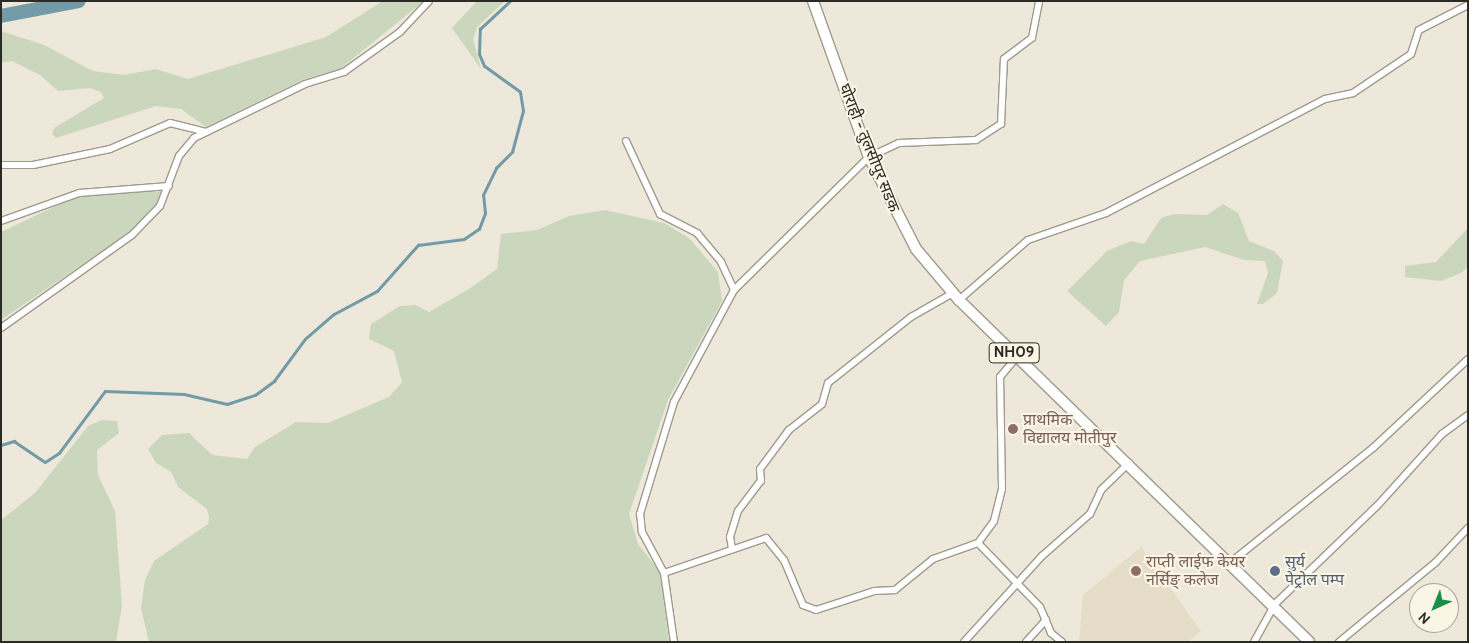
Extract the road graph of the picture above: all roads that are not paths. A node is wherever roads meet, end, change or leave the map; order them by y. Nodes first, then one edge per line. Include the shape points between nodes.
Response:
1 (429, 1) edge
2 (813, 1) edge
3 (1040, 1) edge
4 (1468, 5) edge
5 (206, 132) junction
6 (626, 141) dead end
7 (869, 157) junction
8 (1, 165) edge
9 (169, 186) junction
10 (1, 221) edge
11 (734, 290) junction
12 (956, 296) junction
13 (1, 328) edge
14 (1018, 357) junction
15 (1468, 359) edge
16 (1468, 415) edge
17 (1129, 464) junction
18 (1468, 528) edge
19 (978, 543) junction
20 (732, 548) junction
21 (1231, 562) junction
22 (664, 573) junction
23 (1019, 584) junction
24 (1275, 604) junction
25 (1046, 620) junction
26 (674, 642) edge
27 (964, 642) edge
28 (1026, 642) edge
29 (1062, 642) edge
30 (1254, 642) edge
31 (1309, 642) edge
32 (1339, 642) edge

1 - 5 street via 400,32 344,72 305,84
2 - 7 main road, घोराही - तुलसीपुर सडक / NH09
3 - 7 street via 1032,38 1004,59 1001,124 976,140 899,144
4 - 12 street via 1419,30 1411,54 1353,93 1325,99 1106,213 1028,240
5 - 8 street via 170,123 110,149 34,165
5 - 9 street via 194,138 179,156
6 - 11 street via 660,214 697,233 721,262
7 - 11 street
7 - 12 main road, घोराही - तुलसीपुर सडक / NH09 via 908,237
9 - 10 street via 80,192
9 - 13 street via 160,206 132,235
11 - 22 street via 674,402 640,514 642,532
12 - 14 main road, घोराही - तुलसीपुर सडक / NH09
12 - 20 street via 911,316 828,383 822,404 789,430 760,469 761,481 738,511 730,537
14 - 17 main road, घोराही - तुलसीपुर सडक / NH09
14 - 19 street via 1000,377 1002,489 994,521
15 - 21 street via 1373,448
16 - 24 street via 1442,434 1377,506
17 - 21 main road, घोराही - तुलसीपुर सडक / NH09
17 - 23 street via 1101,490 1090,514 1042,556
18 - 32 street via 1436,562
19 - 20 street via 933,559 895,590 874,591 816,610 803,605 784,560 766,538
19 - 23 street
20 - 22 street
21 - 24 main road, घोराही - तुलसीपुर सडक / NH09
22 - 26 street
23 - 25 street
23 - 27 street
24 - 30 street
24 - 31 main road, घोराही - तुलसीपुर सडक / NH09
25 - 28 street
25 - 29 street

